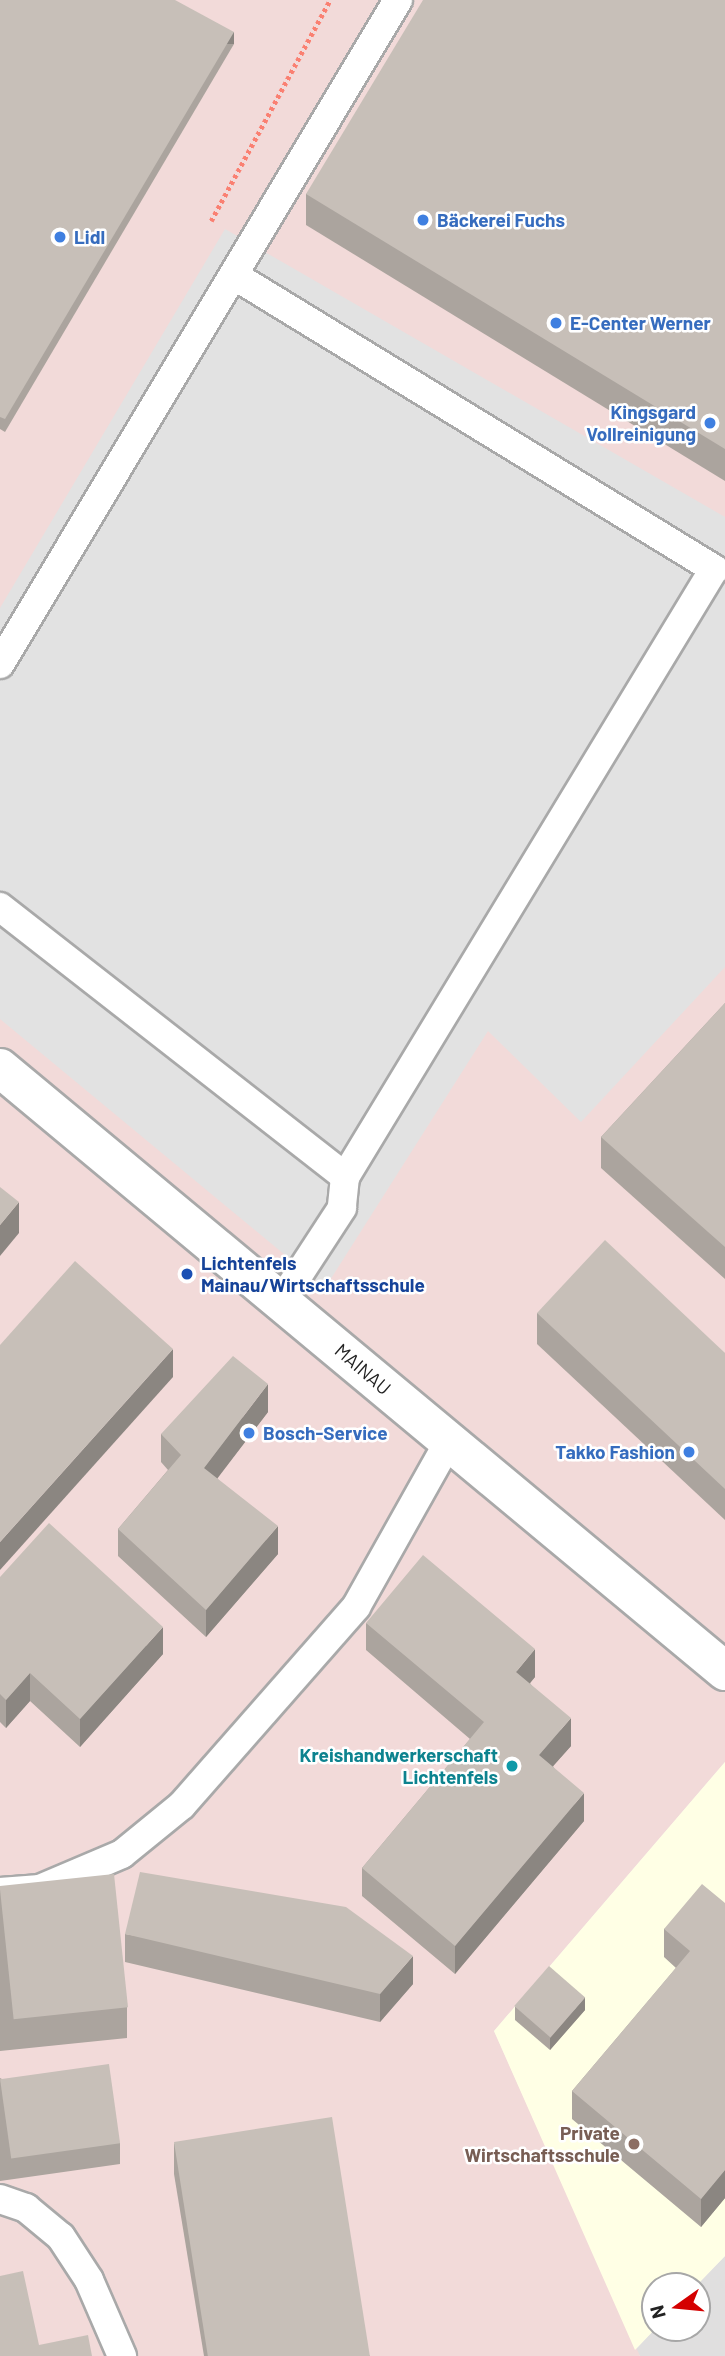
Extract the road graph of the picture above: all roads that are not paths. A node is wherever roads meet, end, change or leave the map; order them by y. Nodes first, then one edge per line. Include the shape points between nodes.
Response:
1 (398, 0) edge
2 (235, 276) junction
3 (720, 576) edge
4 (0, 664) edge
5 (0, 907) edge
6 (0, 1068) edge
7 (345, 1177) junction
8 (282, 1300) junction
9 (448, 1443) junction
10 (725, 1671) edge
11 (0, 1892) edge
12 (0, 2199) edge
13 (122, 2356) edge

1 - 2 lane
2 - 3 lane
2 - 4 lane
3 - 7 lane
5 - 7 lane
6 - 8 street, MAINAU
7 - 8 lane via 342,1208
8 - 9 street, MAINAU
9 - 10 street, MAINAU
9 - 11 lane via 356,1607 182,1805 122,1854 40,1889
12 - 13 lane via 26,2208 61,2237 89,2280

